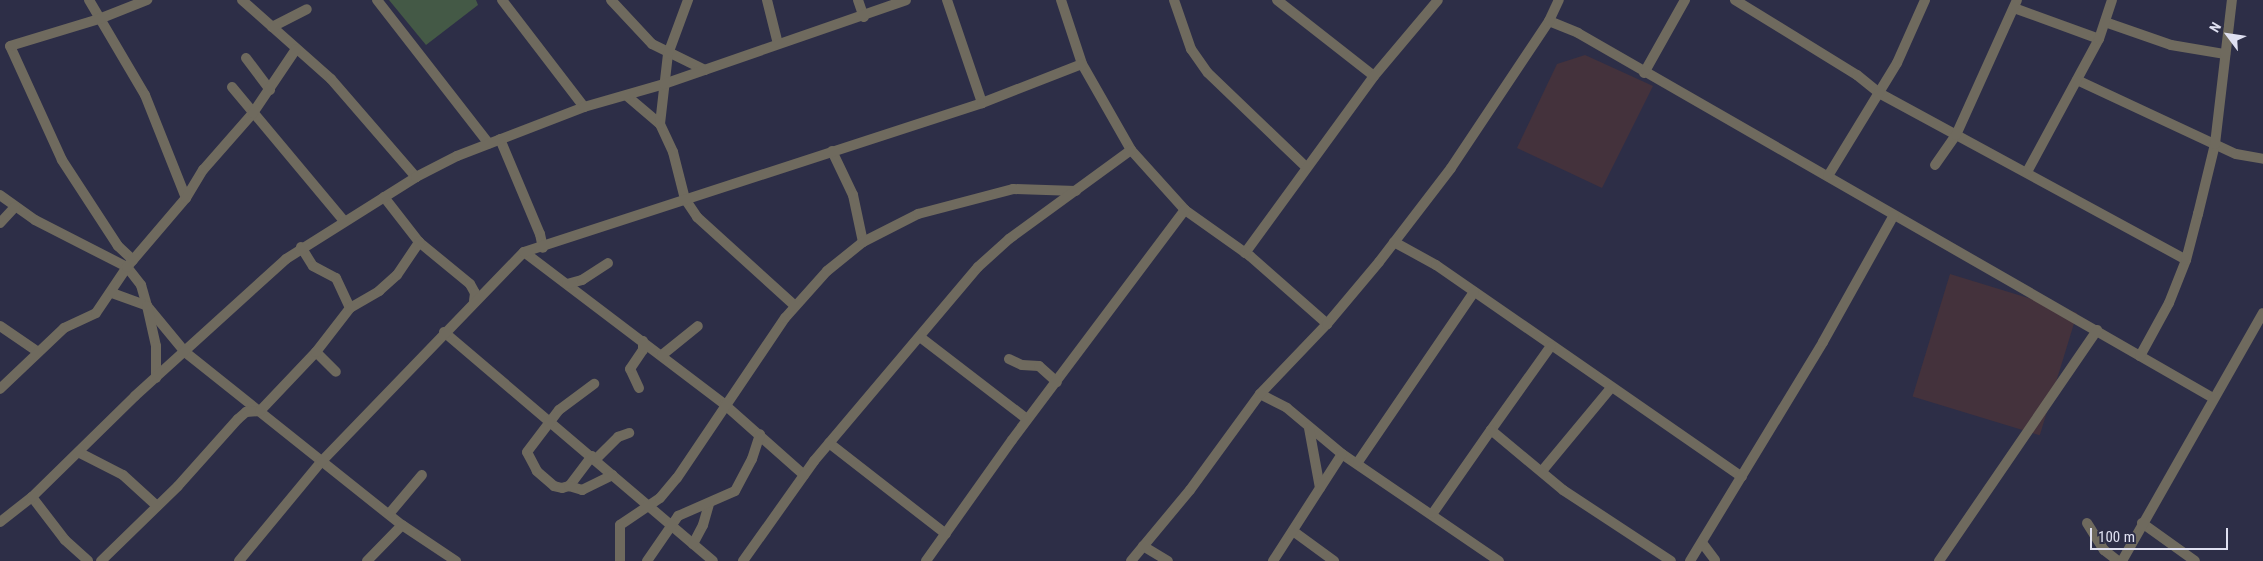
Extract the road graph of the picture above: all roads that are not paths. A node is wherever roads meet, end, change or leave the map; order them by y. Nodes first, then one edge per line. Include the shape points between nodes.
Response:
1 (89, 0) edge
2 (147, 0) edge
3 (242, 0) edge
4 (377, 0) edge
5 (502, 0) edge
6 (611, 0) edge
7 (688, 0) edge
8 (767, 0) edge
9 (858, 0) edge
10 (906, 0) edge
11 (948, 0) edge
12 (1061, 0) edge
13 (1174, 0) edge
14 (1277, 0) edge
15 (1438, 0) edge
16 (1559, 0) edge
17 (1685, 0) edge
18 (1735, 0) edge
19 (1925, 0) edge
20 (2112, 0) edge
21 (2232, 0) edge
22 (2016, 4) edge
23 (307, 9) dead end
24 (864, 16) junction
25 (99, 19) junction
26 (1549, 22) junction
27 (2105, 22) junction
28 (272, 27) junction
29 (2099, 38) junction
30 (778, 44) junction
31 (5, 48) edge
32 (296, 49) junction
33 (668, 54) junction
34 (2225, 54) junction
35 (246, 58) dead end
36 (1082, 64) junction
37 (705, 70) junction
38 (1644, 73) junction
39 (1374, 76) junction
40 (2077, 80) junction
41 (664, 84) junction
42 (232, 87) dead end
43 (270, 90) junction
44 (1879, 93) junction
45 (627, 96) junction
46 (982, 103) junction
47 (584, 108) junction
48 (253, 113) junction
49 (660, 124) junction
50 (1956, 135) junction
51 (500, 139) junction
52 (489, 144) junction
53 (2215, 144) junction
54 (1131, 150) junction
55 (832, 152) junction
56 (2263, 159) edge
57 (1935, 165) dead end
58 (1306, 167) junction
59 (2027, 172) junction
60 (1828, 176) junction
61 (416, 177) junction
62 (1076, 191) junction
63 (0, 195) edge
64 (384, 197) junction
65 (186, 198) junction
66 (685, 199) junction
67 (15, 207) junction
68 (1185, 210) junction
69 (1894, 215) junction
70 (344, 221) junction
71 (0, 223) edge
72 (419, 242) junction
73 (863, 242) junction
74 (1394, 242) junction
75 (301, 247) junction
76 (543, 248) junction
77 (432, 252) junction
78 (524, 252) junction
79 (1245, 252) junction
80 (411, 257) junction
81 (2186, 260) junction
82 (608, 263) dead end
83 (130, 264) junction
84 (567, 284) junction
85 (1474, 292) junction
86 (112, 293) junction
87 (474, 302) junction
88 (794, 305) junction
89 (147, 306) junction
90 (350, 308) junction
91 (2263, 313) edge
92 (1327, 324) junction
93 (0, 326) edge
94 (698, 326) dead end
95 (2096, 330) junction
96 (444, 332) junction
97 (920, 337) junction
98 (642, 341) junction
99 (1551, 346) junction
100 (38, 352) junction
101 (185, 352) junction
102 (316, 352) junction
103 (662, 355) junction
104 (2140, 356) junction
105 (1009, 359) dead end
106 (336, 372) dead end
107 (156, 378) junction
108 (1057, 382) junction
109 (594, 384) dead end
110 (640, 388) dead end
111 (1611, 388) junction
112 (0, 389) edge
113 (1260, 394) junction
114 (2213, 398) junction
115 (724, 404) junction
116 (260, 412) junction
117 (550, 420) junction
118 (1027, 420) junction
119 (1308, 427) junction
120 (1491, 430) junction
121 (629, 433) dead end
122 (760, 434) junction
123 (829, 444) junction
124 (80, 453) junction
125 (1342, 454) junction
126 (593, 458) junction
127 (321, 462) junction
128 (1358, 462) junction
129 (1542, 471) junction
130 (422, 475) dead end
131 (612, 475) junction
132 (804, 475) junction
133 (1742, 477) junction
134 (568, 486) junction
135 (1320, 488) junction
136 (32, 497) junction
137 (646, 504) junction
138 (709, 504) junction
139 (157, 506) junction
140 (1433, 513) junction
141 (389, 514) junction
142 (0, 522) edge
143 (2087, 523) dead end
144 (2142, 523) junction
145 (402, 525) junction
146 (670, 526) junction
147 (1293, 530) junction
148 (946, 534) junction
149 (693, 544) junction
150 (1703, 544) junction
151 (1143, 546) junction
152 (1493, 559) edge
153 (88, 561) edge
154 (101, 561) edge
155 (239, 561) edge
156 (367, 561) edge
157 (456, 561) edge
158 (620, 561) edge
159 (647, 561) edge
160 (712, 561) edge
161 (743, 561) edge
162 (926, 561) edge
163 (1131, 561) edge
164 (1168, 561) edge
165 (1273, 561) edge
166 (1334, 561) edge
167 (1671, 561) edge
168 (1690, 561) edge
169 (1699, 561) edge
170 (1717, 561) edge
171 (1939, 561) edge
172 (2118, 561) edge
173 (2122, 561) edge
174 (2195, 561) edge

1 - 25 street
2 - 25 street
3 - 28 street
4 - 52 street
5 - 47 street
6 - 33 street via 633,26
7 - 33 street
8 - 30 street
9 - 24 street
10 - 24 street
11 - 46 street
12 - 36 street
13 - 58 street via 1191,48 1208,73
14 - 39 street
15 - 39 street
16 - 26 street
17 - 38 street
18 - 44 street
19 - 44 street via 1897,63
20 - 27 street
21 - 34 street
22 - 29 street
22 - 50 street
23 - 28 street
24 - 30 street
25 - 31 street
25 - 65 street via 145,95
26 - 38 street via 1578,33
26 - 74 street via 1451,168
27 - 29 street
27 - 34 street via 2177,47
28 - 32 street
29 - 40 street
30 - 37 street
31 - 83 street via 62,160
32 - 43 street
32 - 61 street via 362,111
33 - 37 street
33 - 41 street
34 - 53 street
35 - 43 street
36 - 46 street
36 - 54 street
37 - 41 street
38 - 60 street
39 - 58 street
40 - 53 street
40 - 59 street
41 - 45 street
41 - 49 street
42 - 48 street
43 - 48 street
44 - 50 street
44 - 60 street
45 - 47 street
45 - 49 street
46 - 55 street
47 - 51 street
48 - 65 street via 202,170
48 - 70 street
49 - 66 street via 673,152
50 - 57 street
50 - 59 street
51 - 52 street
51 - 76 street via 517,175
52 - 61 street
53 - 56 street via 2240,156
53 - 81 street
54 - 62 street
54 - 68 street
55 - 66 street
55 - 73 street via 853,195
58 - 79 street
59 - 81 street
60 - 69 street
61 - 64 street
62 - 73 street via 1012,190 972,198 918,214
62 - 97 street via 1009,239 978,267
63 - 67 street
64 - 70 street
64 - 72 street
65 - 83 street
66 - 76 street
66 - 88 street via 707,228
67 - 71 street
67 - 83 street
68 - 79 street
68 - 108 street
69 - 95 street
69 - 133 street
70 - 75 street
72 - 77 street
72 - 80 street
73 - 88 street via 827,271
74 - 85 street via 1436,265
74 - 92 street
75 - 90 street via 313,266 336,278
75 - 101 street
76 - 78 street
77 - 80 street
77 - 87 street via 470,284 475,293
78 - 84 street
78 - 87 street
79 - 92 street
80 - 90 street via 379,291
81 - 104 street via 2169,303
82 - 84 street via 582,280
83 - 86 street
83 - 89 street
84 - 98 street
85 - 99 street
85 - 128 street
86 - 89 street
86 - 100 street via 96,313 64,328
87 - 96 street
88 - 115 street
89 - 101 street
89 - 107 street via 156,346
90 - 102 street
91 - 114 street
92 - 113 street
93 - 100 street
94 - 103 street
95 - 104 street
95 - 171 street
96 - 117 street
96 - 127 street
97 - 118 street
97 - 123 street
98 - 103 street
98 - 110 street via 643,350 630,370
99 - 111 street
99 - 120 street
100 - 112 street
101 - 107 street
101 - 116 street
102 - 106 street
102 - 116 street
103 - 115 street
104 - 114 street
105 - 108 street via 1019,364 1039,366
107 - 124 street
108 - 118 street
109 - 117 street
111 - 129 street
111 - 133 street
113 - 119 street via 1287,408
113 - 151 street via 1190,490
114 - 144 street
115 - 122 street
115 - 137 street via 712,430 677,478 660,498
116 - 127 street
116 - 139 street via 246,412 238,418
117 - 126 street
117 - 134 street via 527,452 529,460 554,486
118 - 148 street
119 - 125 street
119 - 135 street
120 - 129 street
120 - 140 street
121 - 126 street via 618,437
122 - 132 street
122 - 138 street via 741,485
123 - 132 street
123 - 148 street
124 - 136 street
124 - 139 street via 122,475
125 - 128 street
125 - 135 street
126 - 131 street
126 - 134 street
127 - 141 street
127 - 155 street
128 - 140 street
129 - 167 street via 1595,513
130 - 141 street
131 - 134 street via 582,490
131 - 137 street
132 - 161 street
133 - 150 street
135 - 147 street
136 - 142 street
136 - 153 street via 60,534
137 - 146 street
137 - 158 street via 620,525
138 - 146 street via 691,509
138 - 149 street
139 - 154 street
140 - 152 street
141 - 145 street
143 - 172 street via 2104,550
144 - 173 street
144 - 174 street
145 - 156 street
145 - 157 street
146 - 149 street
146 - 159 street
147 - 165 street
147 - 166 street
148 - 162 street
149 - 160 street
150 - 168 street
150 - 170 street
151 - 163 street
151 - 164 street
169 - 170 street

